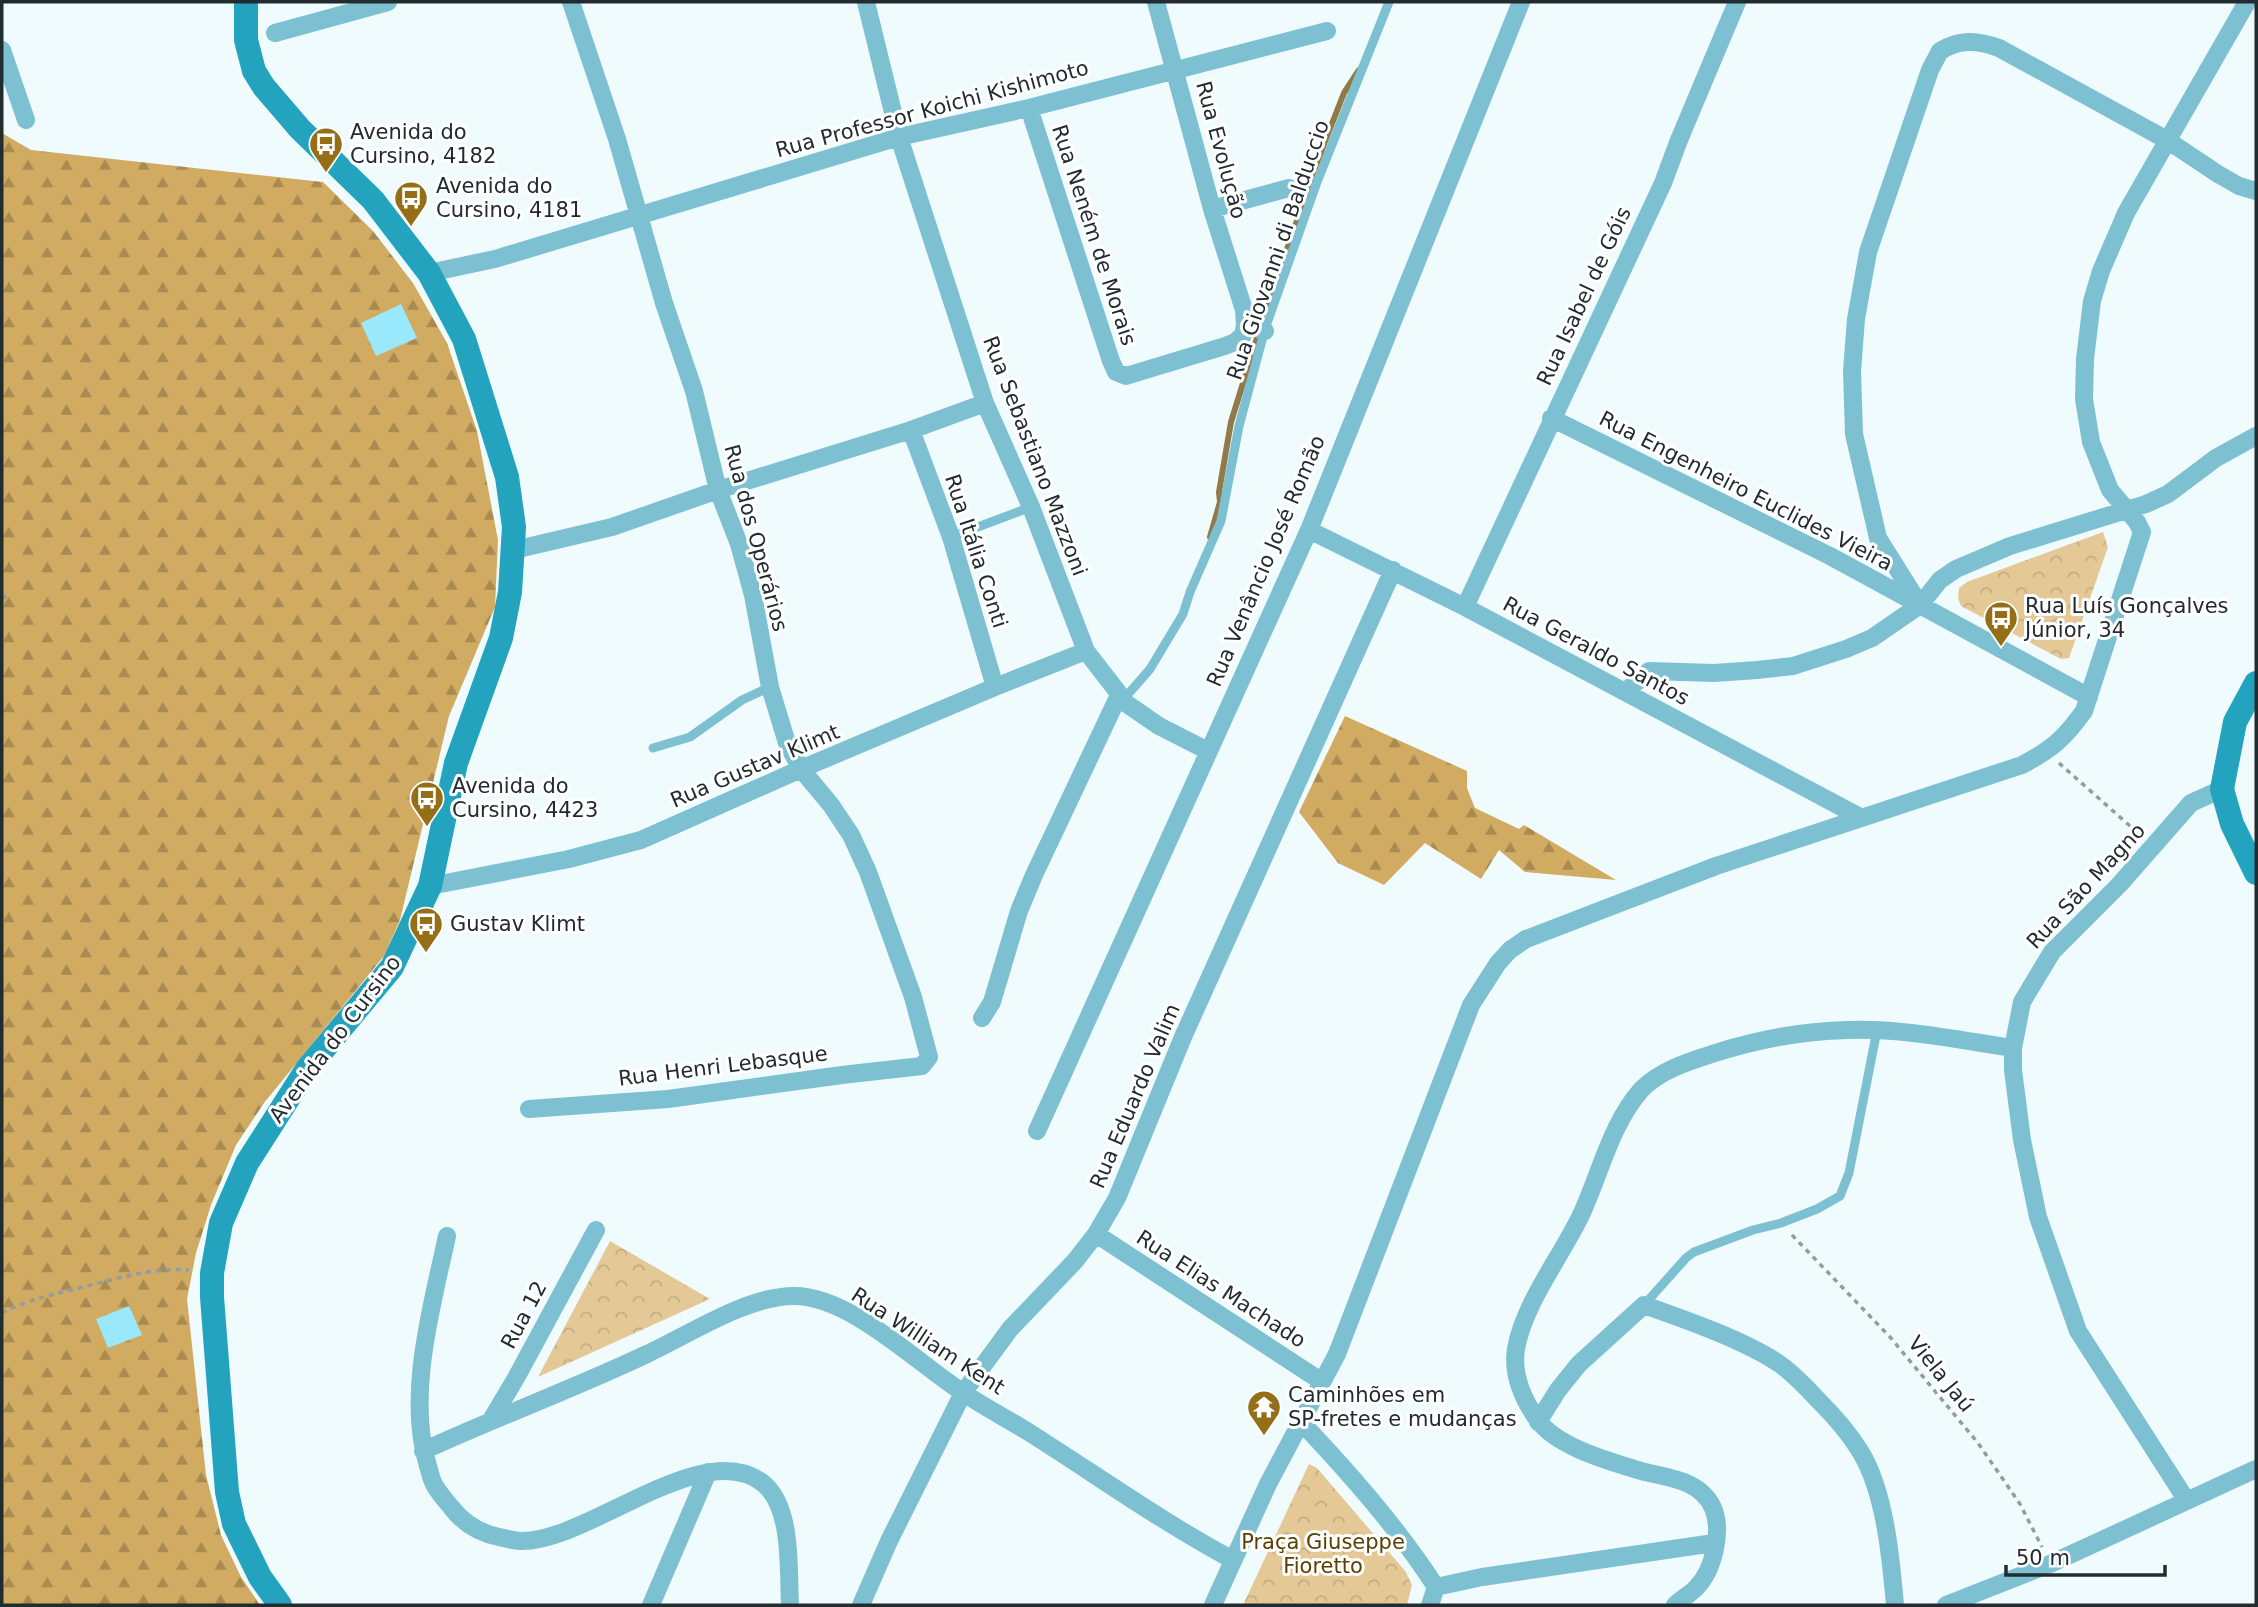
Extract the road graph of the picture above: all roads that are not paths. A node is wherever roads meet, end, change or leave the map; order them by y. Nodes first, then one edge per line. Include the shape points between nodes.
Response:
1 (246, 2) edge
2 (388, 2) edge
3 (570, 2) edge
4 (866, 2) edge
5 (1156, 2) edge
6 (1389, 2) edge
7 (1521, 2) edge
8 (1737, 2) edge
9 (2246, 2) edge
10 (1327, 31) dead end
11 (275, 33) dead end
12 (2, 50) edge
13 (1175, 69) junction
14 (1029, 108) junction
15 (26, 120) dead end
16 (899, 137) junction
17 (2167, 139) junction
18 (1289, 188) dead end
19 (2256, 191) edge
20 (1212, 209) junction
21 (638, 216) junction
22 (429, 273) junction
23 (1245, 317) junction
24 (1265, 331) junction
25 (985, 403) junction
26 (1551, 418) junction
27 (911, 430) junction
28 (2256, 436) edge
29 (718, 489) junction
30 (1031, 507) junction
31 (2124, 509) junction
32 (1309, 530) junction
33 (951, 537) junction
34 (514, 550) junction
35 (1393, 570) junction
36 (1920, 605) junction
37 (1465, 607) junction
38 (1086, 652) junction
39 (2256, 682) edge
40 (770, 687) junction
41 (995, 687) junction
42 (1625, 692) junction
43 (1121, 697) junction
44 (2089, 697) junction
45 (653, 748) dead end
46 (1208, 751) junction
47 (801, 769) junction
48 (2222, 789) junction
49 (1860, 817) junction
50 (2256, 873) edge
51 (430, 886) junction
52 (982, 1018) dead end
53 (1877, 1030) junction
54 (2012, 1048) junction
55 (922, 1066) joint
56 (529, 1109) dead end
57 (1037, 1131) dead end
58 (596, 1230) dead end
59 (1096, 1234) junction
60 (447, 1236) dead end
61 (1644, 1305) junction
62 (1321, 1381) junction
63 (963, 1393) junction
64 (491, 1419) junction
65 (1538, 1422) junction
66 (1302, 1423) junction
67 (423, 1451) junction
68 (2256, 1469) edge
69 (708, 1472) junction
70 (2187, 1501) junction
71 (1714, 1543) junction
72 (1233, 1560) junction
73 (1436, 1587) junction
74 (280, 1605) edge
75 (651, 1605) edge
76 (790, 1605) edge
77 (861, 1605) edge
78 (1213, 1605) edge
79 (1430, 1605) edge
80 (1675, 1605) edge
81 (1895, 1605) edge
82 (1946, 1605) edge

1 - 22 main road, Avenida do Cursino via 246,40 254,71 264,87 300,130 373,200
2 - 11 street
3 - 21 street, Rua dos Operários
4 - 16 street, Rua Sebastiano Mazzoni
5 - 13 street, Rua Evolução
6 - 24 lane, Rua Giovanni di Balduccio via 1326,159
7 - 32 street, Rua Venâncio José Romão
8 - 26 street, Rua Isabel de Góis via 1663,183
9 - 17 street
10 - 13 street, Rua Professor Koichi Kishimoto
12 - 15 street
13 - 14 street, Rua Professor Koichi Kishimoto
13 - 20 street, Rua Evolução
14 - 16 street, Rua Professor Koichi Kishimoto
14 - 23 street, Rua Neném de Morais via 1111,361 1120,375 1235,342 1242,335
16 - 21 street, Rua Professor Koichi Kishimoto
16 - 25 street, Rua Sebastiano Mazzoni
17 - 19 street via 2218,174
17 - 31 street via 2111,248 2092,301 2087,331 2084,399 2091,442 2109,490
17 - 36 street via 1987,44 1963,41 1940,51 1868,252 1852,371 1854,434 1878,538
18 - 20 street
20 - 23 street, Rua Evolução
21 - 22 street, Rua Professor Koichi Kishimoto via 495,259
21 - 29 street, Rua dos Operários via 694,391
22 - 34 main road, Avenida do Cursino via 464,339 494,429 507,477
23 - 24 street
24 - 43 lane, Rua Giovanni di Balduccio via 1239,426 1221,521 1183,614 1150,669
25 - 27 street
25 - 30 street, Rua Sebastiano Mazzoni
26 - 36 street, Rua Engenheiro Euclides Vieira
26 - 37 street, Rua Isabel de Góis
27 - 29 street
27 - 33 street, Rua Itália Conti
28 - 31 street via 2168,494
29 - 34 street via 612,527
29 - 40 street, Rua dos Operários via 753,595
30 - 33 lane
30 - 38 street, Rua Sebastiano Mazzoni
31 - 36 street via 1956,569 1940,580
31 - 44 street via 2142,532
32 - 35 street, Rua Geraldo Santos
32 - 46 street, Rua Venâncio José Romão
33 - 41 street, Rua Itália Conti
34 - 51 main road, Avenida do Cursino via 501,638 456,763
35 - 37 street, Rua Geraldo Santos
35 - 59 street, Rua Eduardo Valim via 1183,1037 1117,1198
36 - 42 street via 1872,638 1819,659 1793,666 1714,673 1649,671
36 - 44 street, Rua Engenheiro Euclides Vieira
37 - 42 street, Rua Geraldo Santos
38 - 41 street, Rua Gustav Klimt
38 - 43 street, Rua Sebastiano Mazzoni
39 - 48 main road via 2235,722
40 - 45 lane via 742,700 690,737
40 - 47 street, Rua dos Operários via 787,743
41 - 47 street, Rua Gustav Klimt
42 - 49 street, Rua Geraldo Santos
43 - 46 street, Rua Sebastiano Mazzoni via 1159,726
43 - 52 street via 1034,874 992,1002
44 - 49 street via 2067,734 2046,752 2011,769
46 - 57 street, Rua Venâncio José Romão
47 - 51 street, Rua Gustav Klimt via 641,841
47 - 55 street, Rua dos Operários via 851,835 868,872 913,997 929,1058
48 - 50 main road via 2232,824
48 - 54 street, Rua São Magno via 2191,803 2052,952 2022,1002
49 - 62 street via 1584,915 1510,950 1471,1005 1357,1305
51 - 74 main road, Avenida do Cursino via 392,967 307,1069 247,1163 216,1244 212,1297 227,1492 234,1524 260,1577
53 - 54 street
53 - 61 lane via 1846,1187 1834,1201 1694,1252
53 - 65 street via 1824,1032 1736,1046 1678,1066 1643,1087 1630,1104 1581,1216 1535,1299 1516,1348 1522,1393
54 - 70 street, Rua São Magno via 2022,1140 2038,1217 2078,1331
55 - 56 street, Rua Henri Lebasque via 668,1099
58 - 64 street, Rua 12
59 - 62 street, Rua Elias Machado
59 - 63 street, Rua Eduardo Valim via 1010,1329
60 - 67 street via 419,1394
61 - 65 street via 1579,1364
61 - 81 street via 1779,1364 1832,1415 1861,1452 1874,1484 1888,1541
62 - 66 street
63 - 64 street, Rua William Kent via 845,1310 818,1299 780,1296 752,1303 645,1355
63 - 72 street, Rua William Kent
63 - 77 street, Rua Eduardo Valim
64 - 67 street, Rua William Kent
65 - 71 street via 1564,1442 1674,1478 1703,1493 1717,1522
66 - 72 street
66 - 73 street via 1380,1508
67 - 69 street via 434,1485 459,1518 485,1534 520,1541 569,1530 676,1481
68 - 70 street
69 - 75 street
69 - 76 street via 751,1477 775,1497 785,1528
70 - 82 street via 2050,1564
71 - 73 street
71 - 80 street via 1706,1574
72 - 78 street
73 - 79 street

